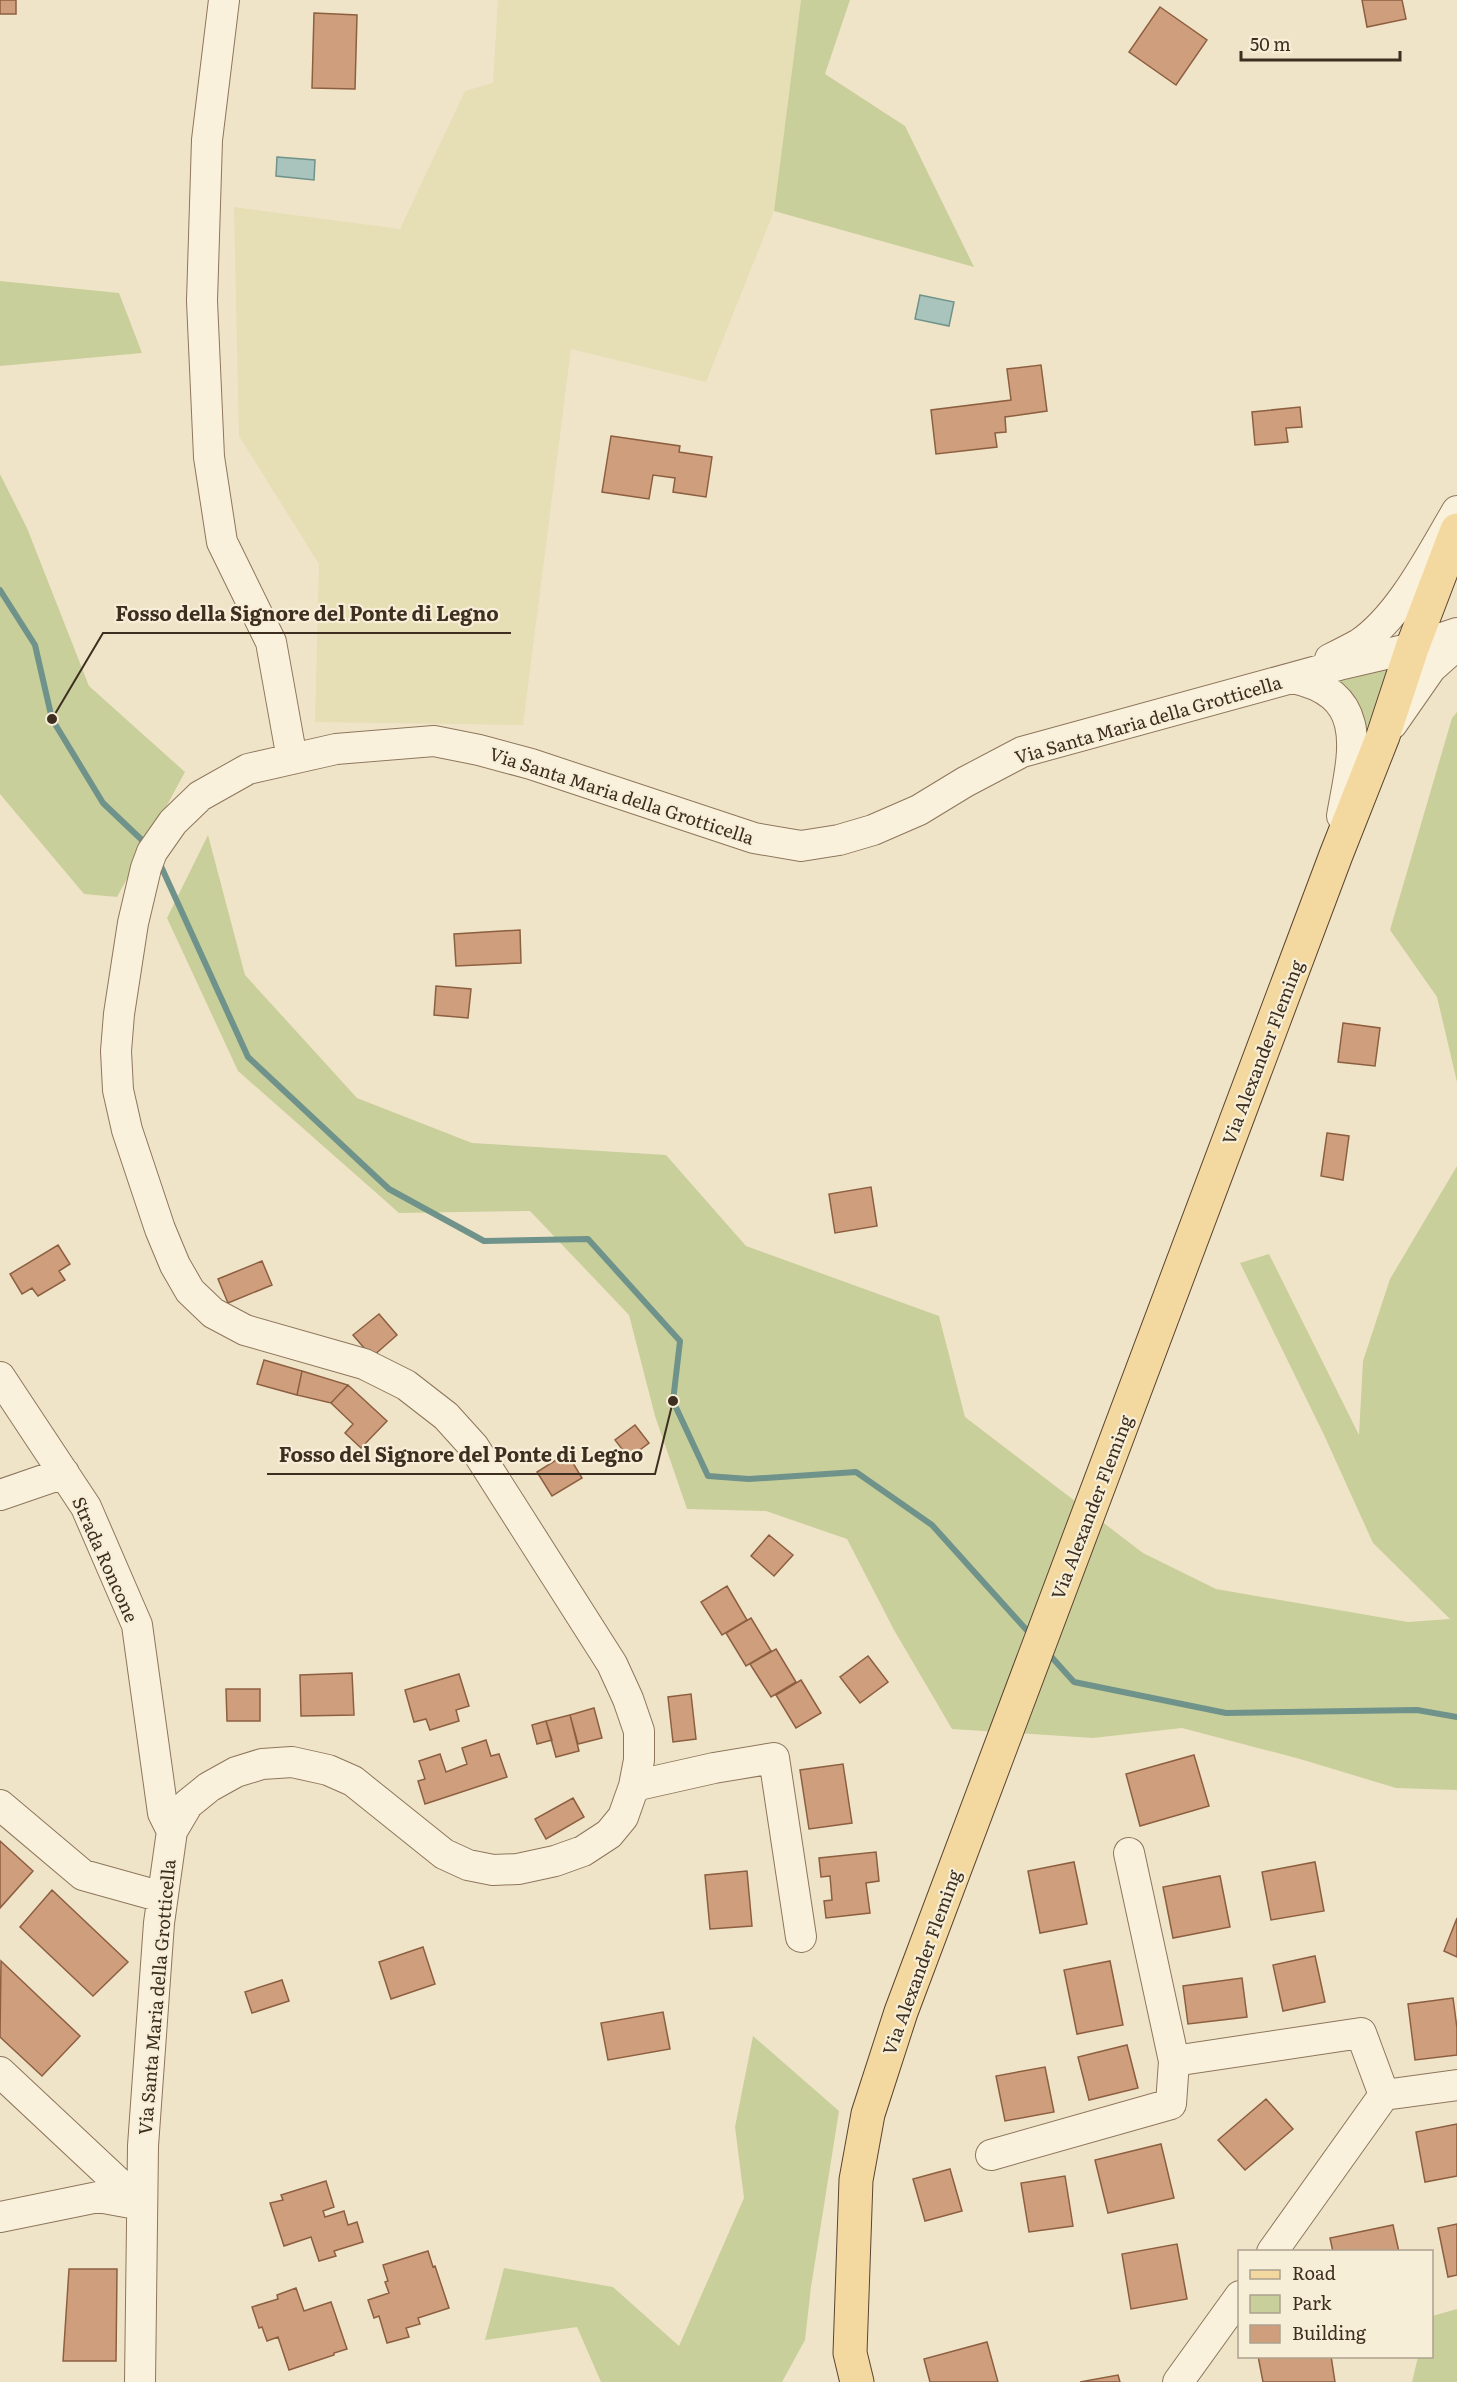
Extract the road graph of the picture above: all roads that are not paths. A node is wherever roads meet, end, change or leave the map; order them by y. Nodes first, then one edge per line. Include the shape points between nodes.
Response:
1 (224, 0) edge
2 (1457, 511) edge
3 (1457, 530) edge
4 (1457, 633) edge
5 (1457, 645) edge
6 (1412, 648) junction
7 (1293, 678) junction
8 (1383, 736) junction
9 (292, 759) junction
10 (1336, 855) junction
11 (0, 1377) edge
12 (64, 1473) junction
13 (0, 1495) edge
14 (634, 1786) junction
15 (0, 1805) edge
16 (172, 1831) junction
17 (1129, 1853) dead end
18 (162, 1897) junction
19 (801, 1937) dead end
20 (1174, 2061) junction
21 (0, 2072) edge
22 (1457, 2085) edge
23 (1384, 2095) junction
24 (991, 2155) dead end
25 (142, 2205) junction
26 (0, 2217) edge
27 (1273, 2250) edge
28 (1238, 2297) edge
29 (140, 2382) edge
30 (857, 2382) edge
31 (1178, 2382) edge

1 - 9 street via 207,140 202,301 209,457 222,542 271,642
2 - 7 street via 1390,615 1360,643
3 - 6 main road, Via Alexander Fleming
4 - 6 street
5 - 8 street via 1431,668
6 - 7 street
6 - 8 main road, Via Alexander Fleming
7 - 9 street, Via Santa Maria della Grotticella via 1022,752 919,810 873,830 801,846 754,838 531,764 434,741 336,749
7 - 10 street via 1317,685 1337,701 1353,734
8 - 10 main road, Via Alexander Fleming
9 - 14 street, Via Santa Maria della Grotticella via 248,769 200,796 173,822 152,852 133,923 119,1014 118,1090 127,1130 175,1265 190,1290 213,1313 244,1330 364,1364 406,1384 446,1416 474,1448 612,1664 639,1731
10 - 30 main road, Via Alexander Fleming via 902,2012 868,2114 856,2180 852,2244 850,2353
11 - 12 street, Strada Roncone
12 - 13 street
12 - 16 street, Strada Roncone via 86,1507 137,1625 164,1813
14 - 16 street, Via Santa Maria della Grotticella via 623,1817 609,1834 583,1851 518,1869 468,1865 444,1854 353,1781 328,1770 292,1762 262,1764 236,1772 209,1787 188,1804
14 - 19 street via 774,1758
15 - 18 street via 82,1875
16 - 18 street, Via Santa Maria della Grotticella
17 - 20 street
18 - 25 street, Via Santa Maria della Grotticella
20 - 23 street via 1361,2033
20 - 24 street via 1171,2104
21 - 25 street
22 - 23 street
23 - 27 street
25 - 26 street via 98,2197
25 - 29 street, Via Santa Maria della Grotticella
28 - 31 street

